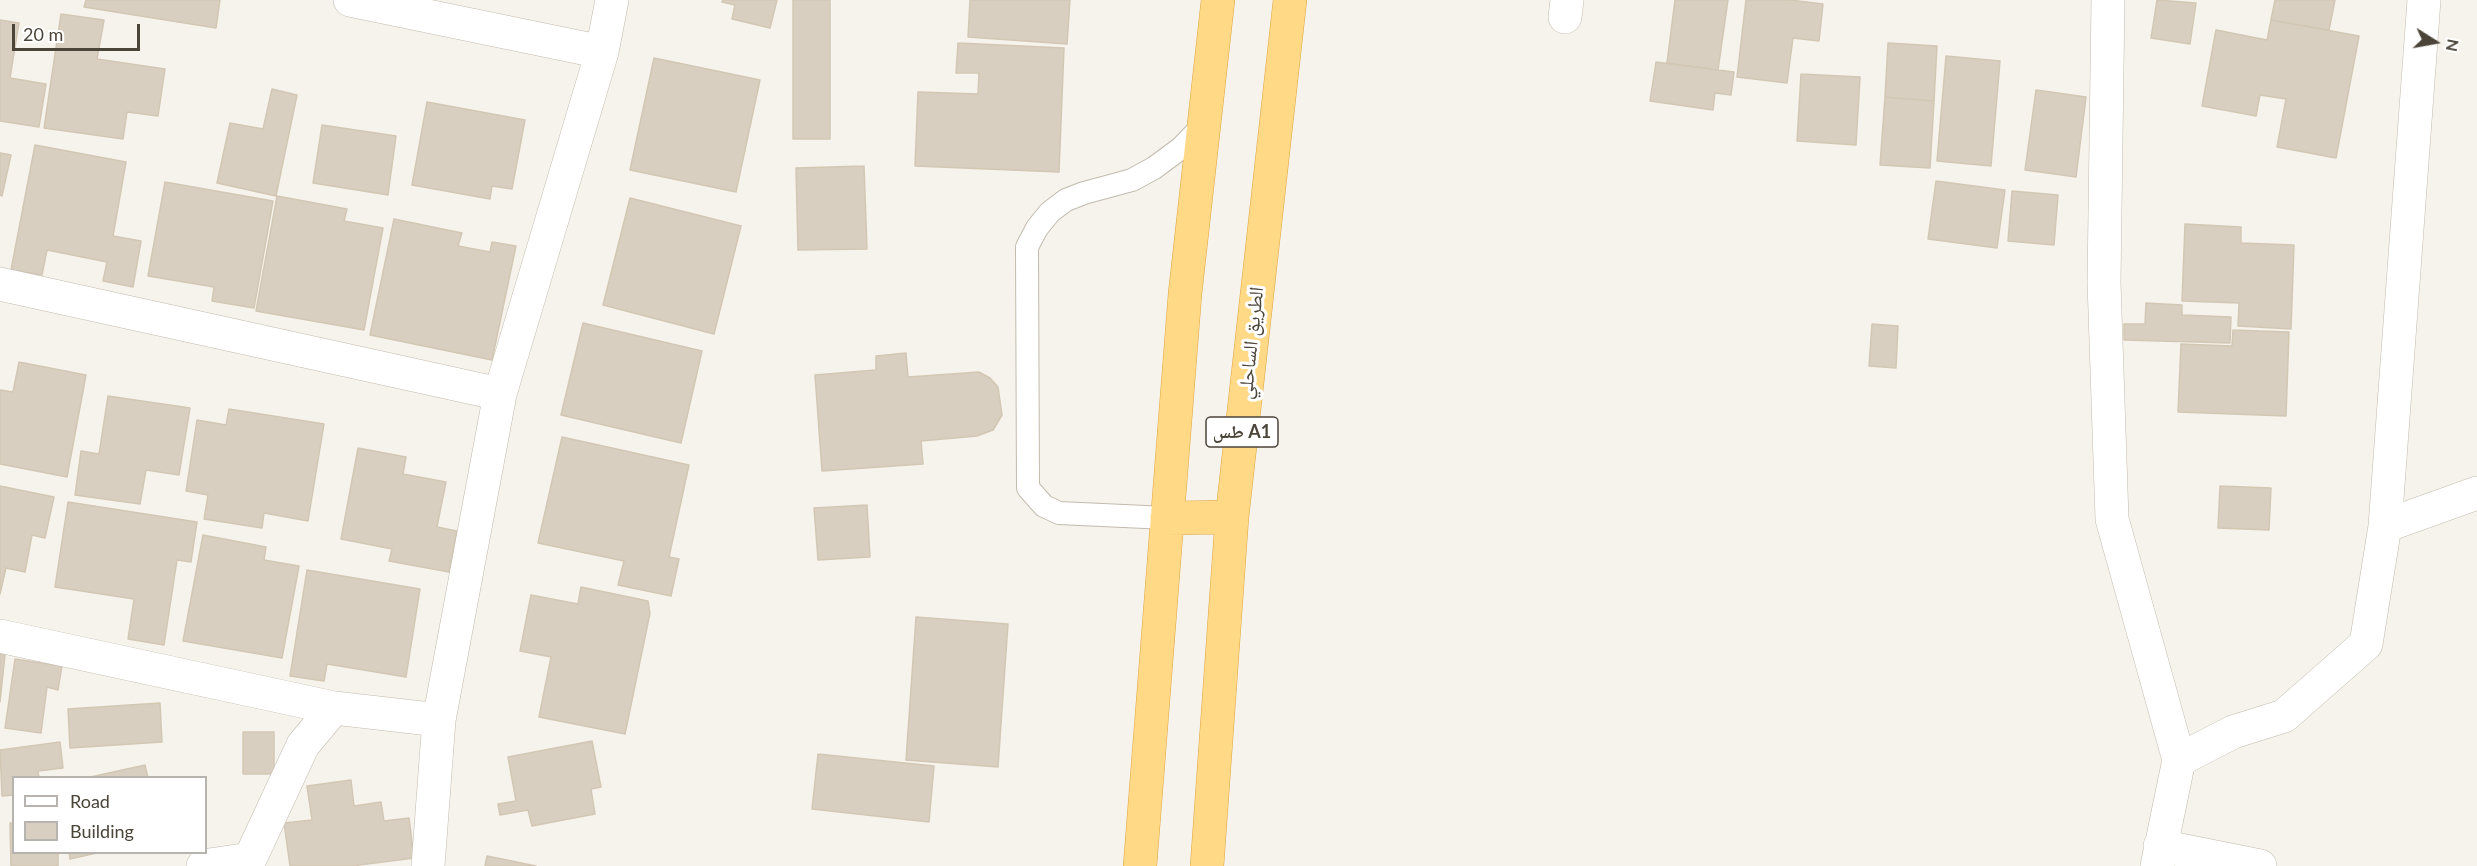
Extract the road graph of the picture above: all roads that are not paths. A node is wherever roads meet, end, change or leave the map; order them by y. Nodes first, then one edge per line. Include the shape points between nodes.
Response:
1 (350, 0) edge
2 (612, 0) edge
3 (1218, 0) edge
4 (1290, 0) edge
5 (2108, 0) edge
6 (2424, 0) edge
7 (602, 52) junction
8 (1205, 123) junction
9 (0, 284) edge
10 (500, 394) junction
11 (2477, 494) edge
12 (1232, 517) junction
13 (1167, 518) junction
14 (2385, 526) junction
15 (0, 636) edge
16 (334, 708) junction
17 (439, 720) junction
18 (2179, 760) junction
19 (2158, 856) edge
20 (203, 866) edge
21 (428, 866) edge
22 (1140, 866) edge
23 (1207, 866) edge
24 (2260, 866) edge

1 - 7 street
2 - 7 street
3 - 8 highway
4 - 12 highway, الطريق الساحلي / طس A1
5 - 18 street via 2104,282 2112,519
6 - 14 street
7 - 10 street
8 - 13 highway via 1185,294
8 - 13 lane via 1154,168 1132,180 1066,200 1050,212 1027,247 1028,488 1044,506 1059,513
9 - 10 street
10 - 17 street
11 - 14 street
12 - 13 highway
12 - 23 highway, الطريق الساحلي / طس A1
13 - 22 highway
14 - 18 street via 2366,644 2284,716 2233,732
15 - 16 street
16 - 17 street
16 - 20 street via 303,745 250,860
17 - 21 street
18 - 19 street
19 - 24 street

